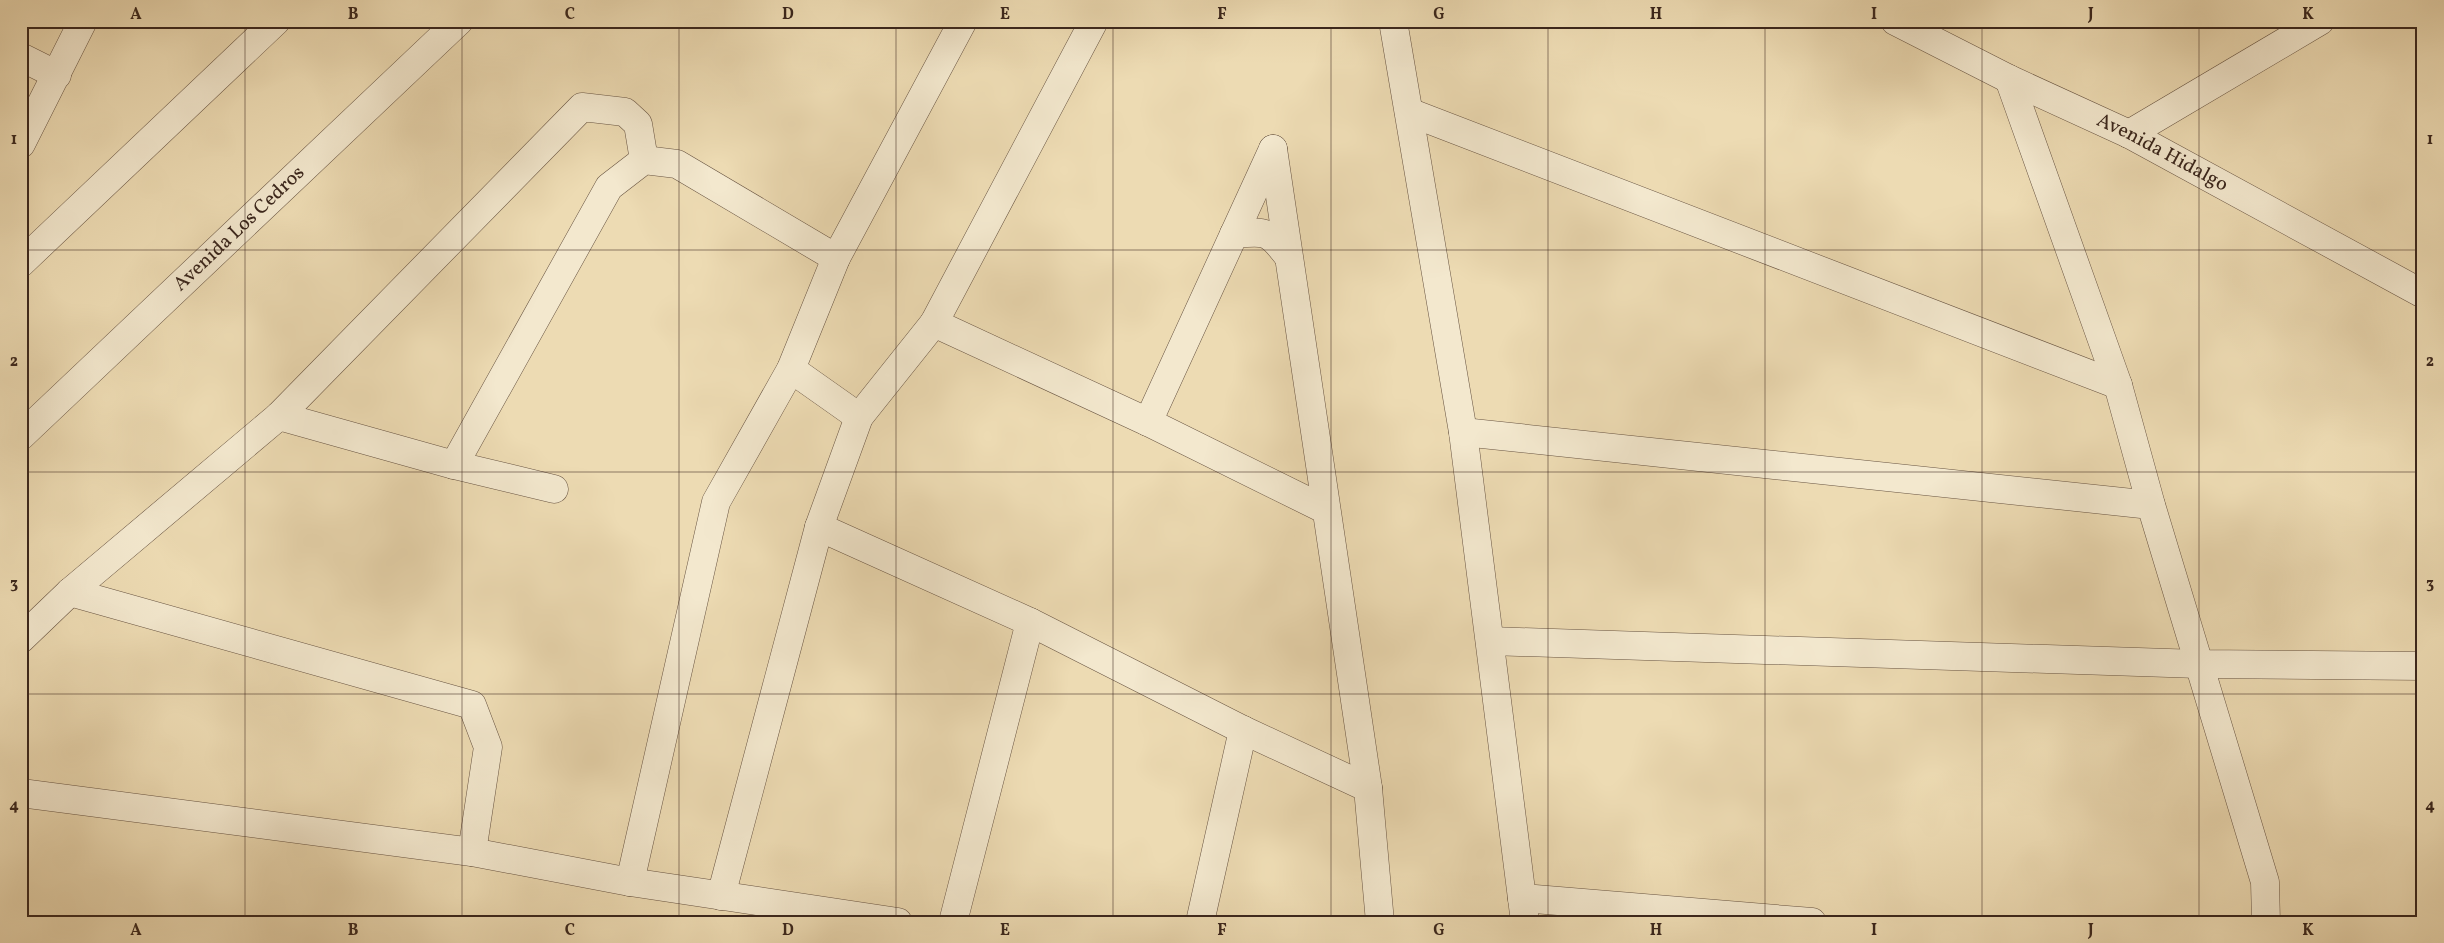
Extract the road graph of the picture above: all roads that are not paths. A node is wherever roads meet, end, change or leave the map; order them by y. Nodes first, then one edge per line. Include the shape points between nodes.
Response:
1 (83, 21) edge
2 (276, 21) edge
3 (459, 21) edge
4 (963, 21) edge
5 (1094, 21) edge
6 (1393, 21) edge
7 (1895, 21) edge
8 (2320, 21) edge
9 (21, 56) edge
10 (57, 75) junction
11 (2009, 79) junction
12 (1409, 112) junction
13 (2129, 134) junction
14 (21, 144) edge
15 (644, 160) junction
16 (1234, 234) junction
17 (1288, 256) junction
18 (836, 258) junction
19 (21, 263) edge
20 (2423, 294) edge
21 (934, 323) junction
22 (791, 369) junction
23 (2118, 385) junction
24 (278, 416) junction
25 (859, 417) junction
26 (1148, 422) junction
27 (1463, 432) junction
28 (21, 436) edge
29 (454, 465) junction
30 (554, 489) dead end
31 (2151, 505) junction
32 (1326, 510) junction
33 (819, 527) junction
34 (70, 592) junction
35 (1030, 622) junction
36 (21, 639) edge
37 (1490, 641) junction
38 (2199, 664) junction
39 (2423, 666) edge
40 (1243, 730) junction
41 (1368, 788) junction
42 (21, 793) edge
43 (472, 852) junction
44 (630, 882) junction
45 (721, 896) junction
46 (1524, 910) edge
47 (898, 922) edge
48 (953, 922) edge
49 (1200, 922) edge
50 (1380, 922) edge
51 (1812, 922) edge
52 (2266, 922) edge

1 - 10 street
2 - 19 street
3 - 28 street, Avenida Los Cedros
4 - 18 street
5 - 21 street
6 - 12 street
7 - 11 street, Avenida Hidalgo
8 - 13 street
9 - 10 street
10 - 14 street
11 - 13 street, Avenida Hidalgo
11 - 23 street
12 - 23 street
12 - 27 street
13 - 20 street, Avenida Hidalgo
15 - 18 street via 676,164
15 - 24 street via 638,124 625,112 582,108
15 - 29 street via 609,187
16 - 17 street via 1260,232 1274,237
16 - 17 street via 1273,148
16 - 26 street
17 - 32 street
18 - 22 street
21 - 25 street
21 - 26 street
22 - 25 street
22 - 44 street via 716,502
23 - 31 street
24 - 29 street
24 - 34 street
25 - 33 street
26 - 32 street
27 - 31 street
27 - 37 street
29 - 30 street
31 - 38 street
32 - 41 street
33 - 35 street
33 - 45 street
34 - 36 street
34 - 43 street via 472,705 488,747
35 - 40 street
35 - 48 street
37 - 38 street
37 - 46 street
38 - 39 street
38 - 52 street via 2265,882
40 - 41 street
40 - 49 street
41 - 50 street
42 - 43 street
43 - 44 street
44 - 45 street
45 - 47 street
46 - 51 street

